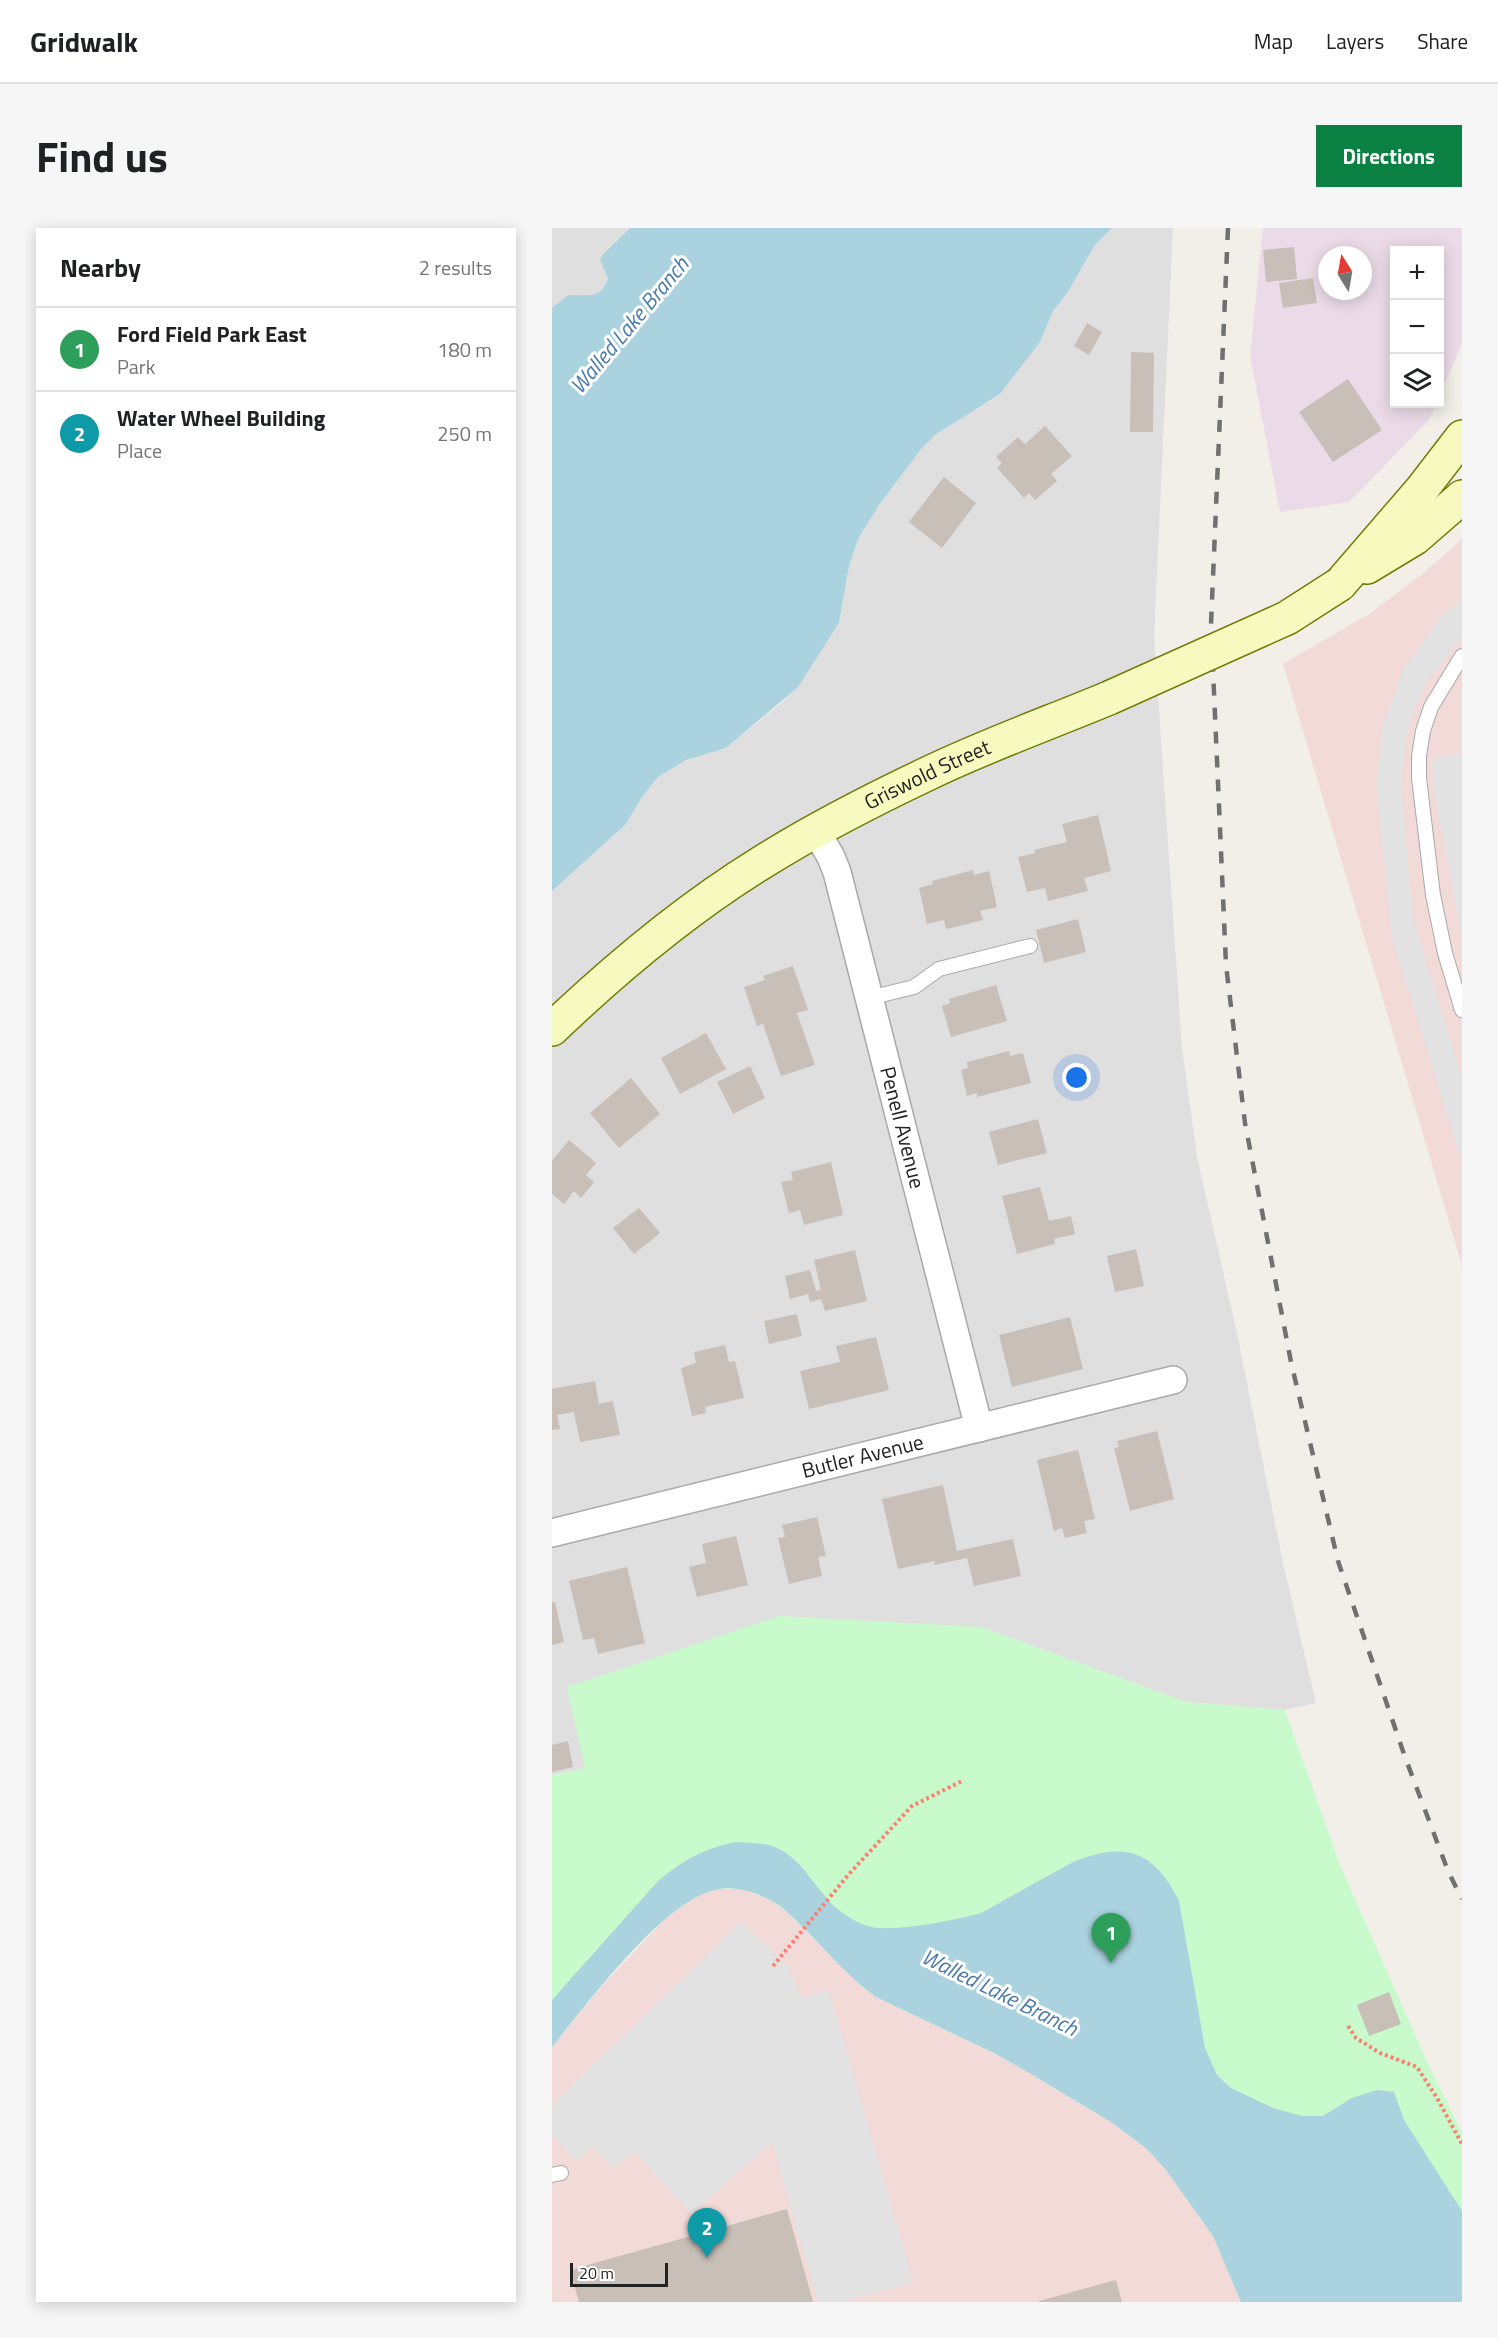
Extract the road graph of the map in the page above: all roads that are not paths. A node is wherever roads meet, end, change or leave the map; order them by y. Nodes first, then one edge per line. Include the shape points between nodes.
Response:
1 (1462, 437) edge
2 (1462, 497) edge
3 (1340, 584) junction
4 (1462, 656) edge
5 (816, 831) junction
6 (1030, 946) dead end
7 (869, 998) junction
8 (1462, 1010) edge
9 (552, 1029) edge
10 (1173, 1380) dead end
11 (979, 1428) junction
12 (552, 1533) edge

1 - 3 street, Griswold Street
2 - 3 street, Griswold Street via 1415,538
3 - 5 street, Griswold Street, bridge via 1287,618 931,772
4 - 8 lane via 1431,707 1419,756 1433,895
5 - 7 street, Penell Avenue via 837,872
5 - 9 street, Griswold Street via 710,897 650,942
6 - 7 lane via 939,969 914,987
7 - 11 street, Penell Avenue
10 - 11 street, Butler Avenue
11 - 12 street, Butler Avenue

